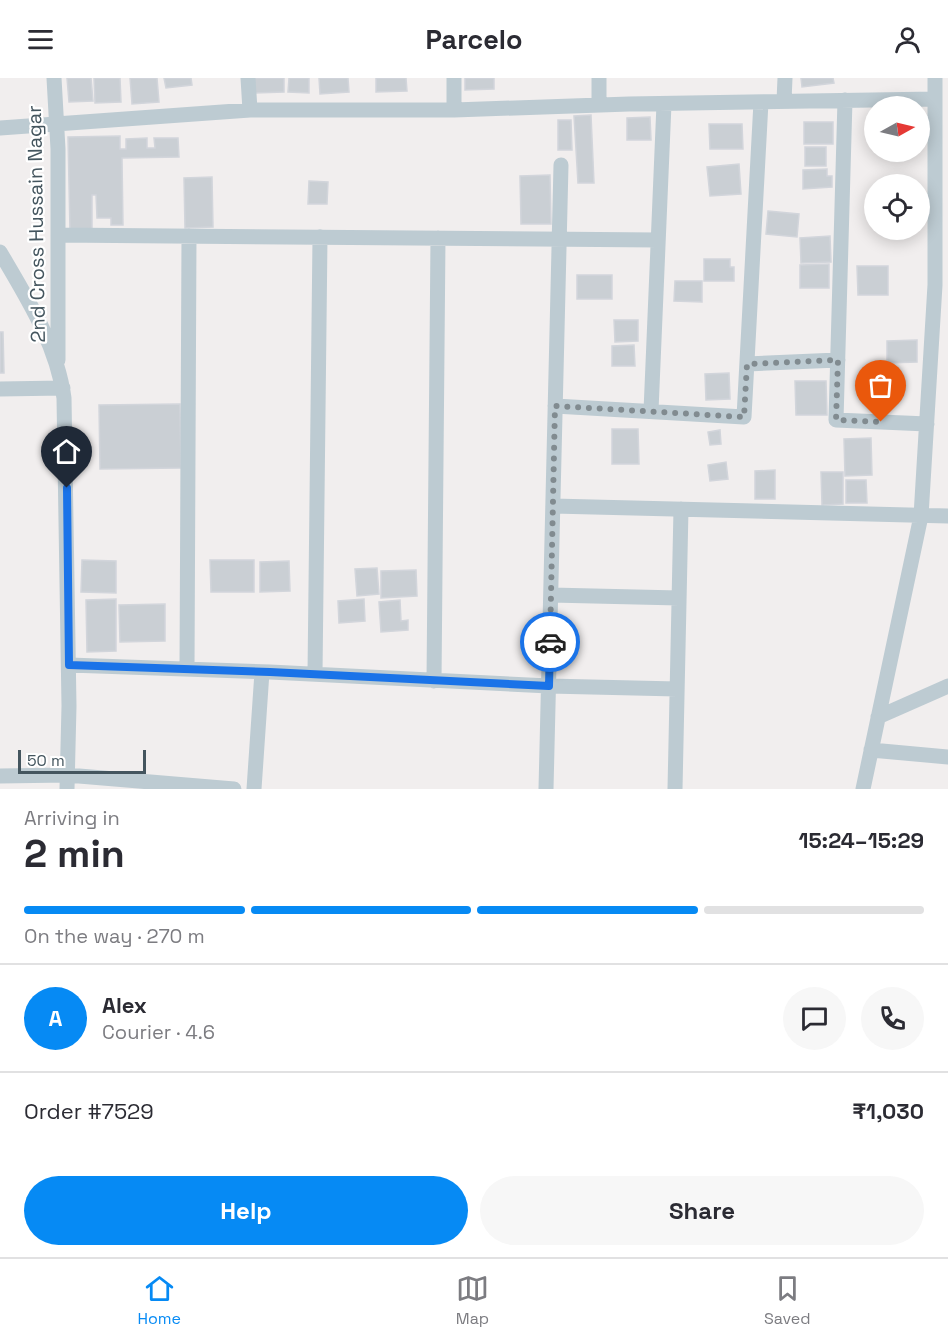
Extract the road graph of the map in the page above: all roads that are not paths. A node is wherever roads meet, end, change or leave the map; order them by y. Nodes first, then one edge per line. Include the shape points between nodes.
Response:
1 (54, 78) edge
2 (248, 78) edge
3 (454, 78) edge
4 (599, 78) edge
5 (785, 78) edge
6 (935, 78) edge
7 (935, 99) junction
8 (845, 100) junction
9 (760, 102) junction
10 (784, 102) junction
11 (664, 104) junction
12 (599, 105) junction
13 (250, 110) junction
14 (454, 110) junction
15 (57, 125) junction
16 (0, 128) edge
17 (561, 165) dead end
18 (58, 235) junction
19 (189, 236) junction
20 (320, 237) junction
21 (438, 238) junction
22 (559, 239) junction
23 (658, 240) junction
24 (2, 258) edge
25 (942, 285) edge
26 (838, 360) junction
27 (747, 364) junction
28 (58, 369) junction
29 (63, 388) junction
30 (0, 389) edge
31 (555, 406) junction
32 (651, 411) junction
33 (927, 424) junction
34 (553, 506) junction
35 (681, 509) junction
36 (921, 516) junction
37 (948, 516) edge
38 (551, 595) junction
39 (679, 598) junction
40 (69, 665) junction
41 (187, 669) junction
42 (262, 672) junction
43 (315, 674) junction
44 (434, 681) junction
45 (549, 686) junction
46 (948, 686) edge
47 (677, 689) junction
48 (878, 717) junction
49 (871, 750) junction
50 (948, 757) edge
51 (0, 776) edge
52 (67, 782) edge
53 (234, 789) edge
54 (254, 789) edge
55 (546, 789) edge
56 (675, 789) edge
57 (863, 789) edge

1 - 15 street, 2nd Cross Hussain Nagar
2 - 13 street
3 - 14 street
4 - 12 street
5 - 10 street
6 - 7 street
7 - 8 street
7 - 25 street
8 - 10 street
8 - 26 street
9 - 10 street
9 - 11 street
9 - 27 street
11 - 12 street
11 - 23 street
12 - 14 street
13 - 14 street
13 - 15 street
15 - 16 street
15 - 18 street, 2nd Cross Hussain Nagar
17 - 22 street
18 - 19 street
18 - 28 street, 2nd Cross Hussain Nagar
19 - 20 street
19 - 41 street
20 - 21 street
20 - 43 street
21 - 22 street
21 - 44 street
22 - 23 street
22 - 31 street
23 - 32 street
24 - 28 street via 46,336
25 - 33 street
26 - 27 street
26 - 33 street via 836,420
27 - 32 street via 744,417
28 - 29 street
29 - 30 street
29 - 40 street
31 - 32 street
31 - 34 street
33 - 36 street
34 - 35 street
34 - 38 street
35 - 36 street
35 - 39 street
36 - 37 street
36 - 48 street
38 - 39 street
38 - 45 street
39 - 47 street
40 - 41 street
40 - 52 street
41 - 42 street
42 - 43 street
42 - 54 street
43 - 44 street
44 - 45 street
45 - 47 street
45 - 55 street
46 - 48 street
47 - 56 street
48 - 49 street
49 - 50 street
49 - 57 street
51 - 52 street
52 - 53 street

